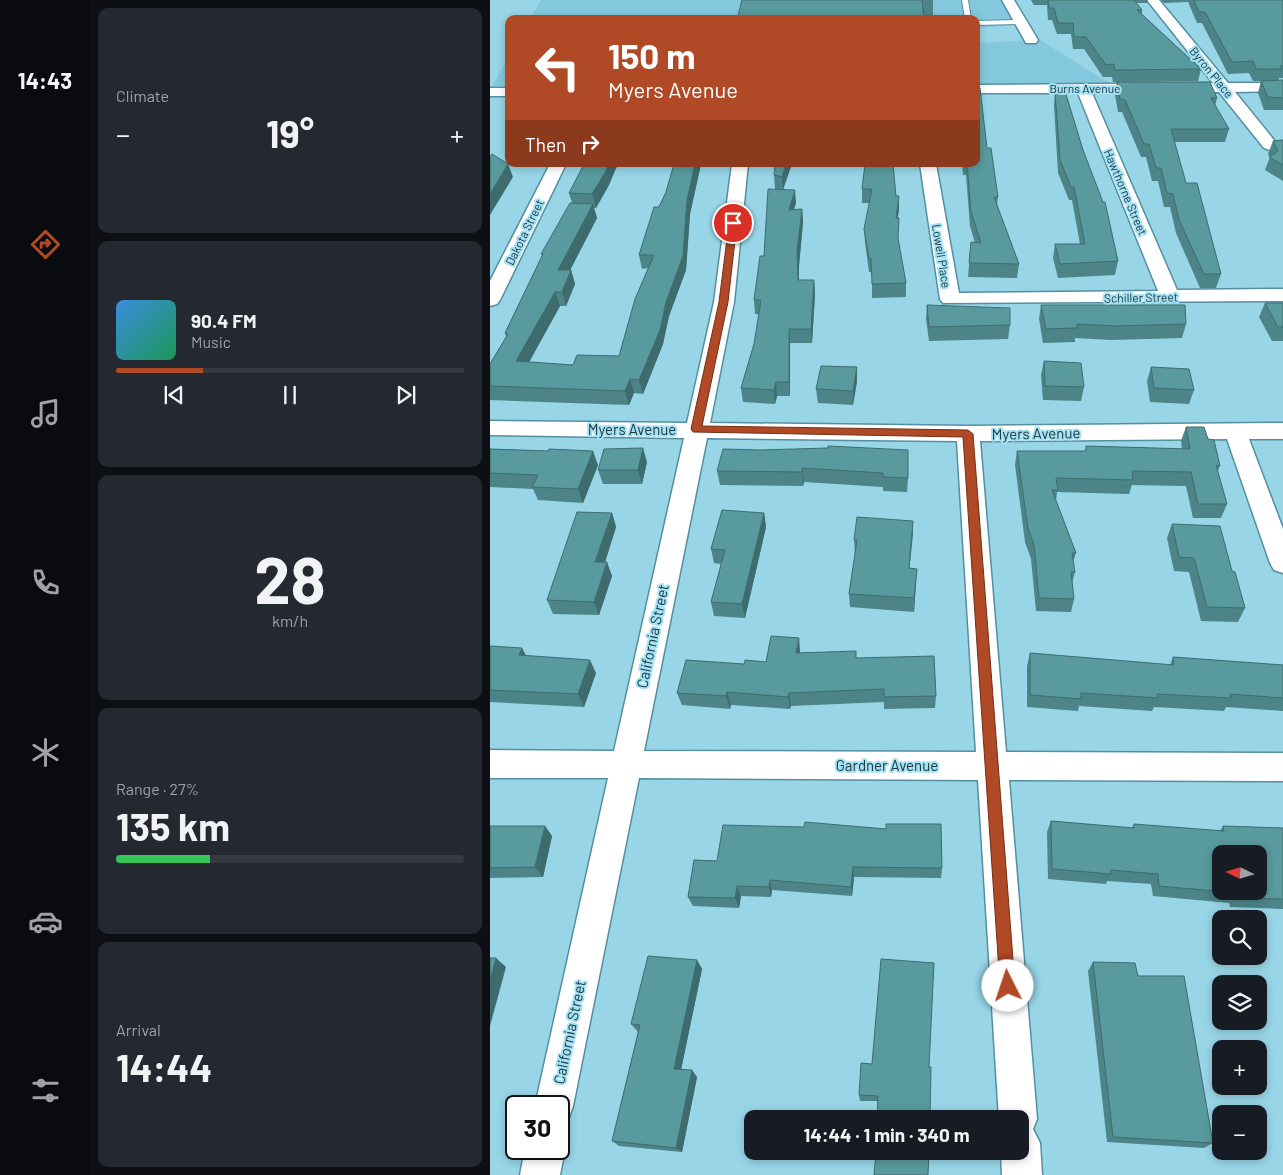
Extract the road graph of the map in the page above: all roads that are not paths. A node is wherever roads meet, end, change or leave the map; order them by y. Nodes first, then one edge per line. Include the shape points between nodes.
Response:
1 (965, 0) edge
2 (1008, 0) edge
3 (1153, 0) edge
4 (967, 15) edge
5 (1020, 22) junction
6 (980, 23) edge
7 (1031, 40) dead end
8 (1283, 87) edge
9 (1083, 88) junction
10 (1225, 88) junction
11 (980, 89) edge
12 (490, 92) edge
13 (505, 92) edge
14 (1270, 144) dead end
15 (556, 167) edge
16 (740, 167) edge
17 (928, 167) edge
18 (1283, 295) edge
19 (1170, 296) junction
20 (1000, 298) joint
21 (490, 300) edge
22 (490, 428) edge
23 (696, 429) junction
24 (1235, 431) junction
25 (1283, 431) edge
26 (968, 434) junction
27 (1283, 563) edge
28 (490, 764) edge
29 (625, 764) junction
30 (991, 766) junction
31 (1283, 767) edge
32 (556, 1095) edge
33 (1017, 1110) edge
34 (543, 1160) edge
35 (1021, 1160) edge
36 (540, 1175) edge
37 (1022, 1175) edge

1 - 4 lane
2 - 5 street
3 - 10 street, Byron Place
5 - 6 lane
5 - 7 street
8 - 10 street, Burns Avenue
9 - 10 street, Burns Avenue
9 - 11 street, Burns Avenue
9 - 19 street, Hawthorne Street
10 - 14 street, Byron Place
12 - 13 street
15 - 21 street, Dakota Street
16 - 23 street, California Street via 724,302
17 - 20 street, Lowell Place via 950,299
18 - 19 street, Schiller Street
19 - 20 street, Schiller Street
22 - 23 street, Myers Avenue
23 - 26 street, Myers Avenue
23 - 29 street, California Street
24 - 25 street, Myers Avenue
24 - 26 street, Myers Avenue
24 - 27 street
26 - 30 street
28 - 29 street, Gardner Avenue
29 - 30 street, Gardner Avenue
29 - 32 street, California Street
30 - 31 street, Gardner Avenue
30 - 33 street
34 - 36 street
35 - 37 street

